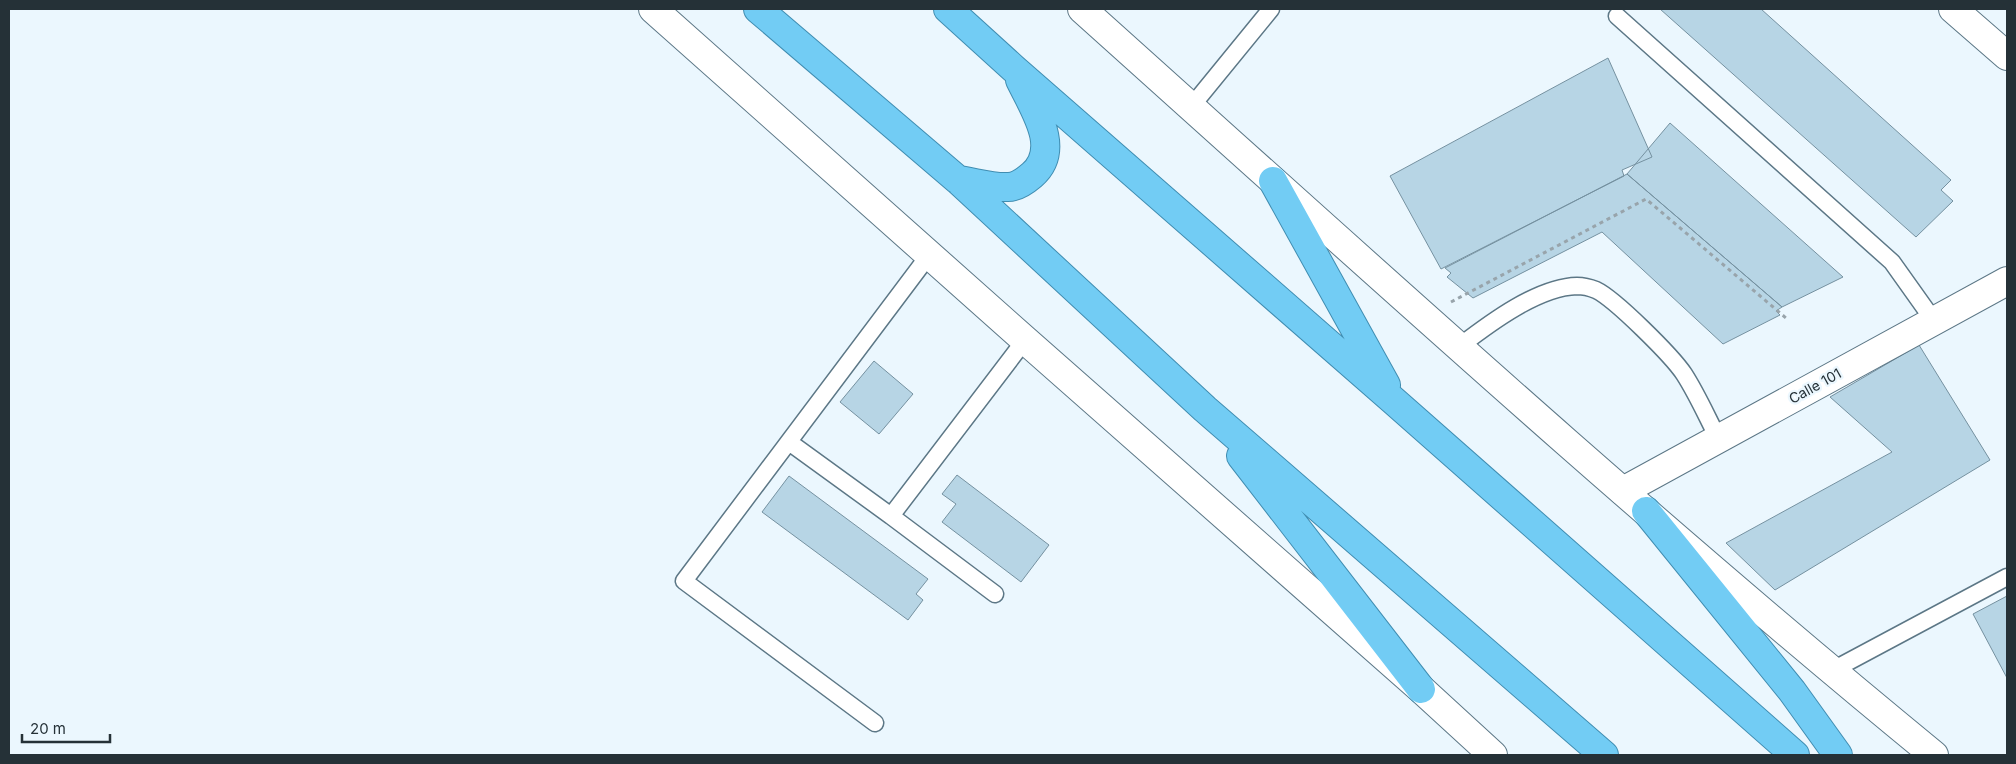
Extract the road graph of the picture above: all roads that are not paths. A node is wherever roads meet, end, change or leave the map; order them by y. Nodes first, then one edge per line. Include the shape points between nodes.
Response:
1 (653, 9) edge
2 (758, 9) edge
3 (948, 9) edge
4 (1082, 9) edge
5 (1271, 9) edge
6 (1953, 9) edge
7 (1617, 16) dead end
8 (2007, 56) edge
9 (1013, 68) junction
10 (1191, 107) junction
11 (958, 180) junction
12 (1274, 181) junction
13 (929, 255) junction
14 (2007, 281) edge
15 (1934, 321) junction
16 (1024, 340) junction
17 (1460, 346) junction
18 (1395, 402) junction
19 (1205, 409) junction
20 (1718, 438) junction
21 (789, 442) junction
22 (1623, 491) junction
23 (1646, 511) junction
24 (891, 516) junction
25 (2007, 577) edge
26 (995, 594) dead end
27 (1831, 671) junction
28 (1421, 689) junction
29 (876, 723) dead end
30 (1493, 755) edge
31 (1604, 755) edge
32 (1795, 755) edge
33 (1838, 755) edge
34 (1934, 755) edge

1 - 13 main road
2 - 11 highway
3 - 9 highway
4 - 10 main road
5 - 10 lane
6 - 8 main road
7 - 15 lane via 1892,262
9 - 11 highway via 1041,121 1047,151 1039,169 1023,183 1009,188
9 - 18 highway
10 - 12 main road
11 - 19 highway
12 - 17 main road
12 - 18 highway
13 - 16 main road
13 - 21 lane
14 - 15 main road, Calle 101
15 - 20 main road, Calle 101
16 - 24 lane
16 - 28 main road
17 - 20 lane via 1500,316 1553,290 1578,286 1596,290 1674,360
17 - 22 main road
18 - 32 highway
19 - 28 highway
19 - 31 highway
20 - 22 main road, Calle 101
21 - 24 lane
21 - 29 lane via 684,581
22 - 23 main road
23 - 27 main road
23 - 33 highway via 1792,692
24 - 26 lane
25 - 27 lane
27 - 34 main road
28 - 30 main road

